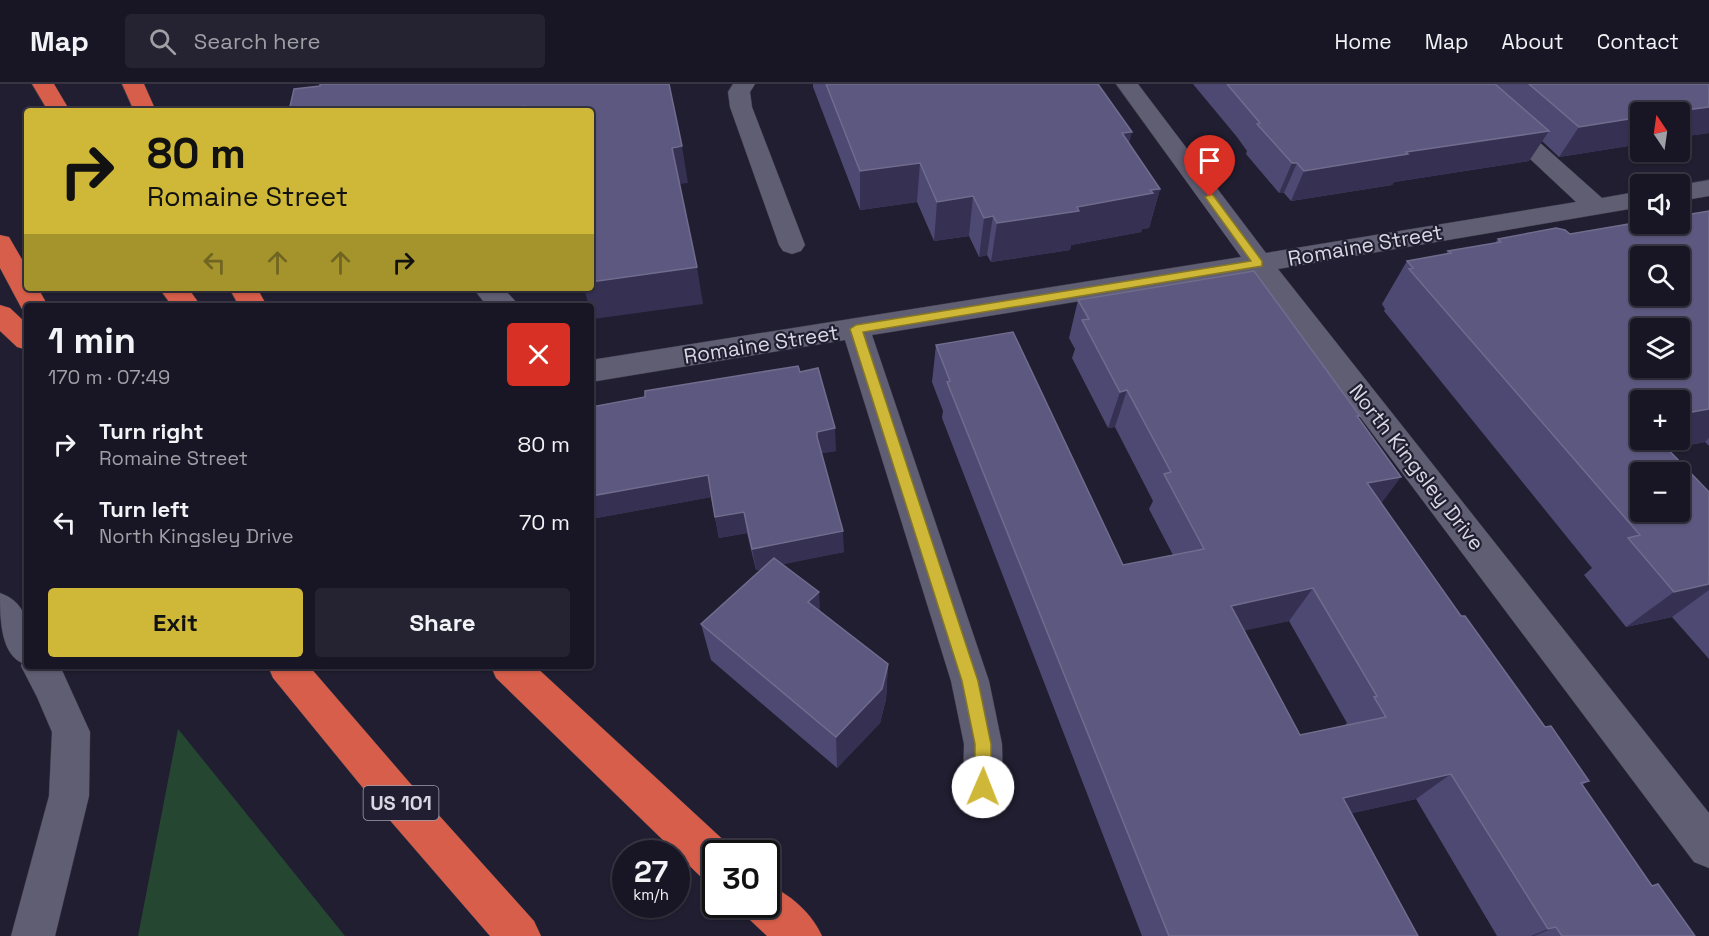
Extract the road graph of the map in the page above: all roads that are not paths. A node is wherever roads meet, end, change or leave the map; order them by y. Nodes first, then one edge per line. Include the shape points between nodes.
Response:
1 (43, 84) edge
2 (133, 84) edge
3 (744, 84) edge
4 (1127, 84) edge
5 (1461, 84) edge
6 (57, 108) edge
7 (144, 108) edge
8 (1709, 188) edge
9 (1690, 191) edge
10 (1630, 201) edge
11 (1596, 206) junction
12 (0, 243) edge
13 (792, 245) dead end
14 (1258, 264) junction
15 (24, 287) edge
16 (175, 291) edge
17 (490, 291) edge
18 (185, 303) edge
19 (500, 303) edge
20 (0, 315) edge
21 (856, 329) junction
22 (24, 337) edge
23 (594, 370) edge
24 (0, 608) edge
25 (24, 644) edge
26 (41, 669) edge
27 (289, 669) edge
28 (512, 669) edge
29 (983, 787) dead end
30 (1709, 847) edge
31 (702, 848) edge
32 (780, 918) edge
33 (33, 936) edge
34 (519, 936) edge
35 (800, 936) edge

1 - 6 highway
2 - 7 highway
3 - 13 street via 739,92 741,107
4 - 14 street, North Kingsley Drive
5 - 11 street
8 - 9 street
10 - 11 street, Romaine Street
11 - 14 street, Romaine Street
12 - 15 highway
14 - 21 street, Romaine Street
14 - 30 street, North Kingsley Drive
16 - 18 highway
17 - 19 street
20 - 22 highway
21 - 23 street, Romaine Street
21 - 29 street via 970,681 983,744
24 - 25 street
26 - 33 street via 72,732 69,796
27 - 34 highway, US 101
28 - 31 highway
32 - 35 highway

